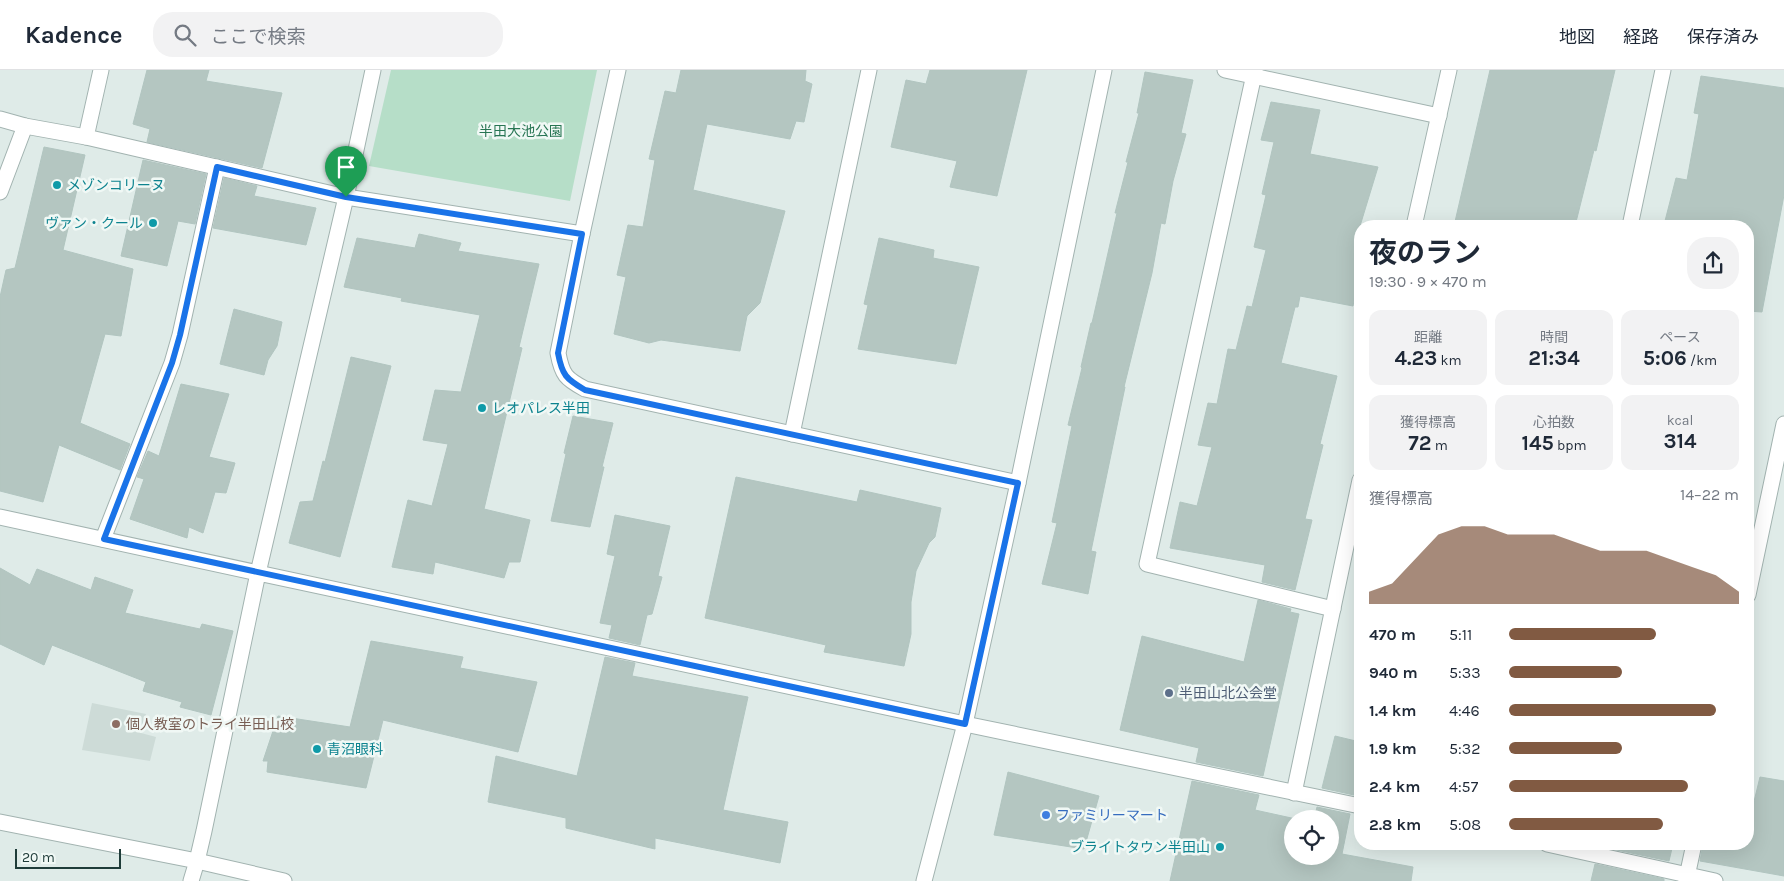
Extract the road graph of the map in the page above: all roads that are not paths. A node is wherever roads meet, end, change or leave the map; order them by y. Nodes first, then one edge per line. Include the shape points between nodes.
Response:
1 (100, 70) edge
2 (373, 70) edge
3 (618, 70) edge
4 (869, 70) edge
5 (1104, 70) edge
6 (1225, 70) edge
7 (1449, 70) edge
8 (1663, 70) edge
9 (1254, 73) edge
10 (1439, 116) junction
11 (0, 119) edge
12 (25, 126) junction
13 (86, 137) junction
14 (217, 167) junction
15 (0, 192) edge
16 (346, 197) junction
17 (1415, 220) edge
18 (1631, 220) edge
19 (582, 234) junction
20 (1784, 424) edge
21 (792, 434) junction
22 (1018, 483) junction
23 (1354, 509) edge
24 (0, 517) edge
25 (104, 539) junction
26 (1754, 564) edge
27 (258, 573) junction
28 (1333, 609) junction
29 (965, 724) junction
30 (1294, 793) junction
31 (1354, 805) edge
32 (0, 822) edge
33 (1572, 850) edge
34 (1693, 850) edge
35 (197, 861) junction
36 (1687, 878) edge
37 (191, 881) edge
38 (284, 881) edge
39 (924, 881) edge
40 (1715, 881) edge

1 - 13 street
2 - 16 street
3 - 19 street
4 - 21 street
5 - 22 street
6 - 9 street
7 - 10 street
8 - 18 street
9 - 10 street
9 - 28 street via 1147,564
10 - 17 street
11 - 12 street
12 - 13 street
12 - 15 street
13 - 14 street
14 - 16 street
14 - 25 street via 172,363
16 - 19 street
16 - 27 street
19 - 21 street via 558,353 561,367 570,381 585,390
20 - 26 street
21 - 22 street
22 - 29 street
23 - 28 street
24 - 25 street
25 - 27 street
27 - 29 street
27 - 35 street
28 - 30 street
29 - 30 street
29 - 39 street
30 - 31 street
32 - 35 street
33 - 36 street
34 - 36 street
35 - 37 street
35 - 38 street
36 - 40 street

